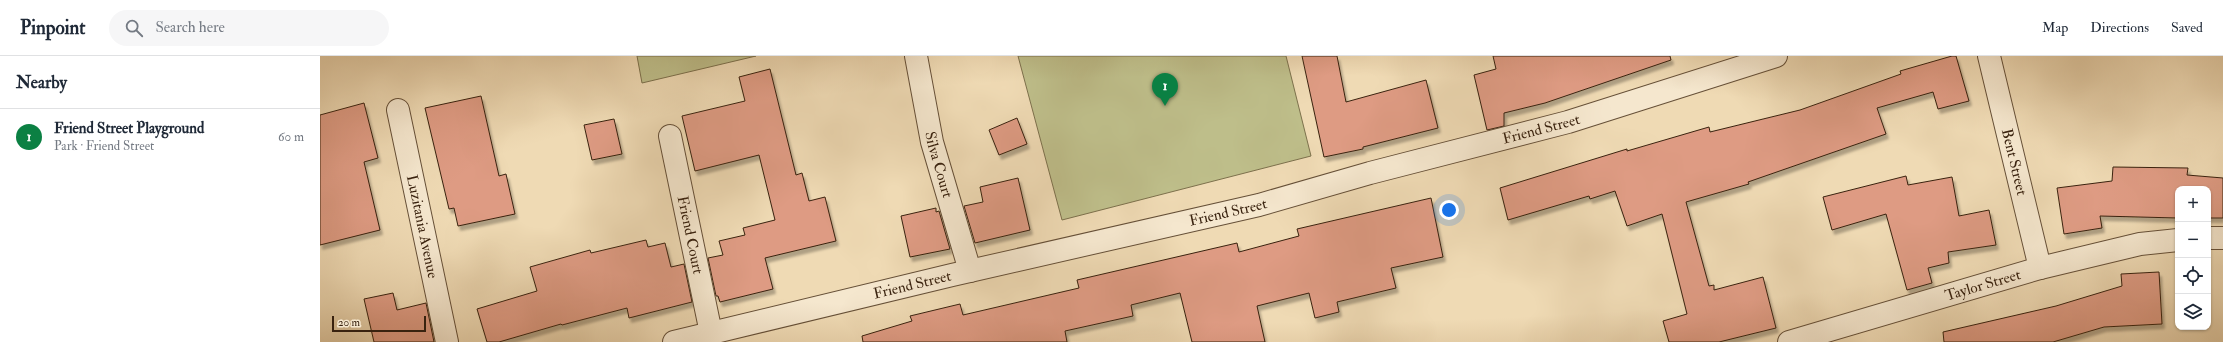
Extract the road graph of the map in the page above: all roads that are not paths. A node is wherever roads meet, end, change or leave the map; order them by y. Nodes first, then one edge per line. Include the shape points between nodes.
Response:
1 (916, 56) edge
2 (1776, 56) edge
3 (1990, 56) edge
4 (398, 110) dead end
5 (670, 136) dead end
6 (2211, 238) edge
7 (2223, 238) edge
8 (2175, 240) edge
9 (2040, 268) junction
10 (970, 271) junction
11 (711, 333) junction
12 (447, 342) edge
13 (674, 342) edge
14 (1789, 342) edge

1 - 10 street, Silva Court via 932,142
2 - 10 street, Friend Street via 1568,122 1370,173 1259,205
3 - 9 street, Bent Street
4 - 12 street, Luzitania Avenue
5 - 11 street, Friend Court
6 - 7 street
8 - 9 street, Taylor Street via 2140,244
9 - 14 street, Taylor Street
10 - 11 street, Friend Street
11 - 13 street, Friend Street

